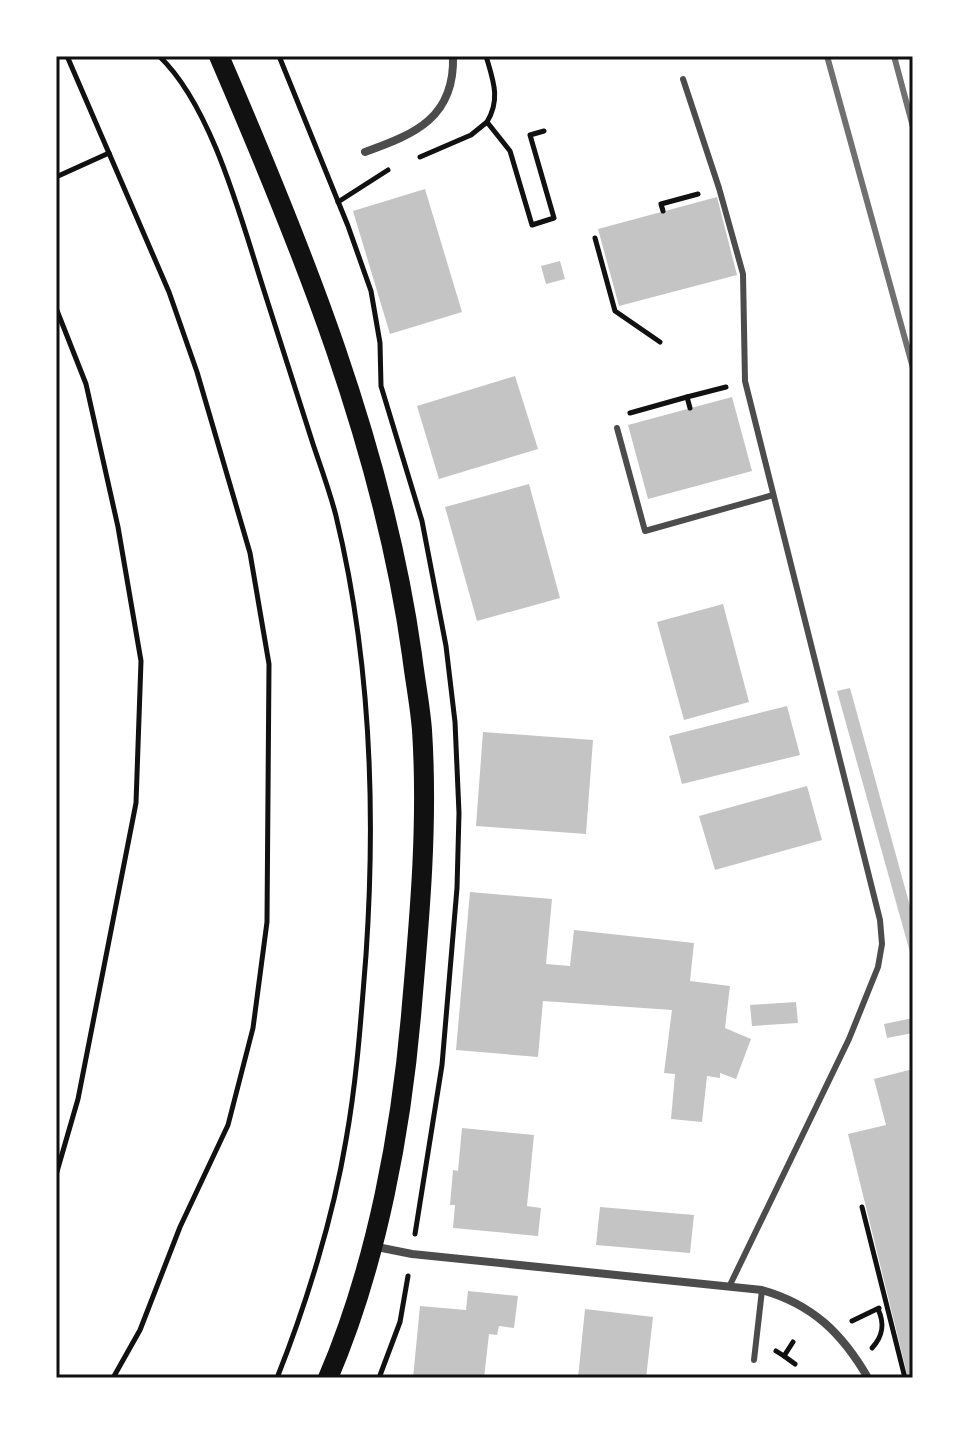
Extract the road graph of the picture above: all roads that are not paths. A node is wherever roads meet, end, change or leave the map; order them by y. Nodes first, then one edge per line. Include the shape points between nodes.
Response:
1 (207, 56) edge
2 (453, 56) edge
3 (222, 63) edge
4 (683, 79) dead end
5 (365, 152) dead end
6 (617, 428) road end
7 (773, 495) junction
8 (372, 1246) junction
9 (729, 1287) junction
10 (762, 1290) junction
11 (754, 1360) dead end
12 (328, 1378) edge
13 (868, 1378) edge

1 - 3 street
2 - 5 street via 448,96 438,112 422,128
3 - 8 main road via 303,262 382,502 404,602 422,727 424,874 408,1060
4 - 7 lane via 743,274 745,381
6 - 7 lane via 645,531
7 - 9 lane via 882,944 849,1039
8 - 9 street
8 - 12 main road
9 - 10 street
10 - 11 lane
10 - 13 street via 815,1314

